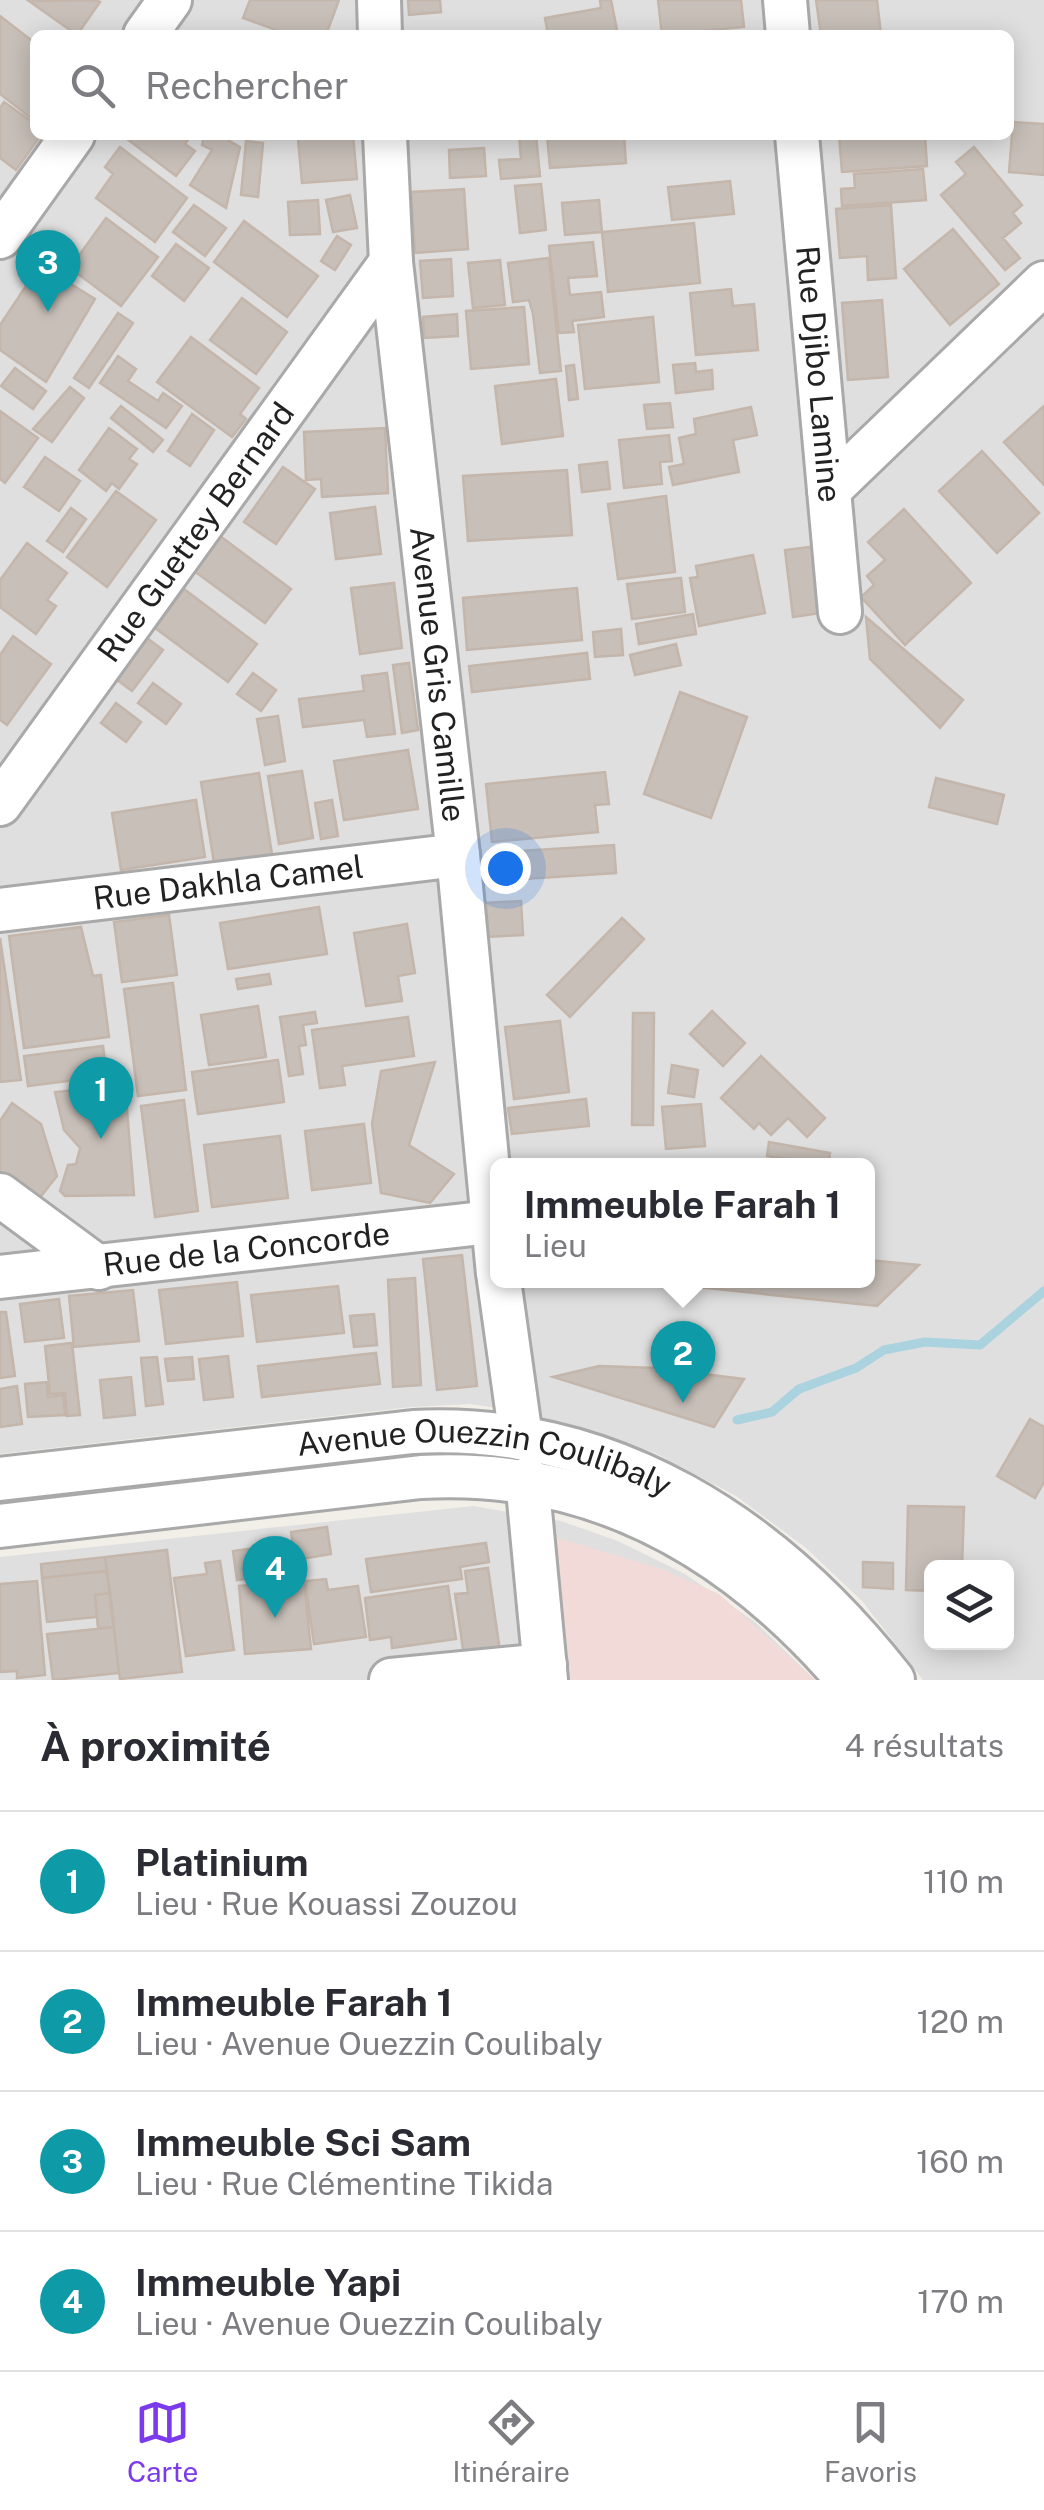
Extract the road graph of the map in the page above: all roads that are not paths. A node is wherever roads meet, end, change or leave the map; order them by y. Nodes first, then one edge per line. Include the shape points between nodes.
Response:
1 (170, 0) edge
2 (378, 0) edge
3 (785, 0) edge
4 (149, 30) edge
5 (380, 30) edge
6 (788, 30) edge
7 (69, 140) edge
8 (385, 140) edge
9 (797, 140) edge
10 (0, 237) edge
11 (391, 262) junction
12 (1044, 283) edge
13 (829, 490) junction
14 (840, 612) dead end
15 (0, 804) edge
16 (458, 856) junction
17 (0, 910) edge
18 (0, 1195) edge
19 (490, 1211) edge
20 (490, 1222) edge
21 (99, 1268) junction
22 (0, 1277) edge
23 (500, 1288) edge
24 (521, 1438) junction
25 (0, 1479) edge
26 (527, 1480) junction
27 (0, 1526) edge
28 (546, 1672) edge
29 (391, 1680) edge
30 (848, 1680) edge
31 (893, 1680) edge

1 - 4 street
2 - 5 street
3 - 6 street
7 - 10 street
8 - 11 street, Avenue Gris Camille
9 - 13 street, Rue Djibo Lamine
11 - 15 street, Rue Guettey Bernard
11 - 16 street, Avenue Gris Camille
12 - 13 street
13 - 14 street, Rue Djibo Lamine
16 - 17 street, Rue Dakhla Camel
16 - 19 street, Avenue Gris Camille
18 - 21 street
20 - 21 street, Rue de la Concorde
21 - 22 street, Rue de la Concorde
23 - 24 street, Avenue Gris Camille
24 - 25 street, Avenue Ouezzin Coulibaly via 469,1429 413,1432
24 - 31 street, Avenue Ouezzin Coulibaly via 645,1476 723,1517 831,1606
26 - 27 street, Avenue Ouezzin Coulibaly via 420,1476
26 - 28 street
26 - 30 street, Avenue Ouezzin Coulibaly via 630,1511 702,1547 817,1644
28 - 29 street

